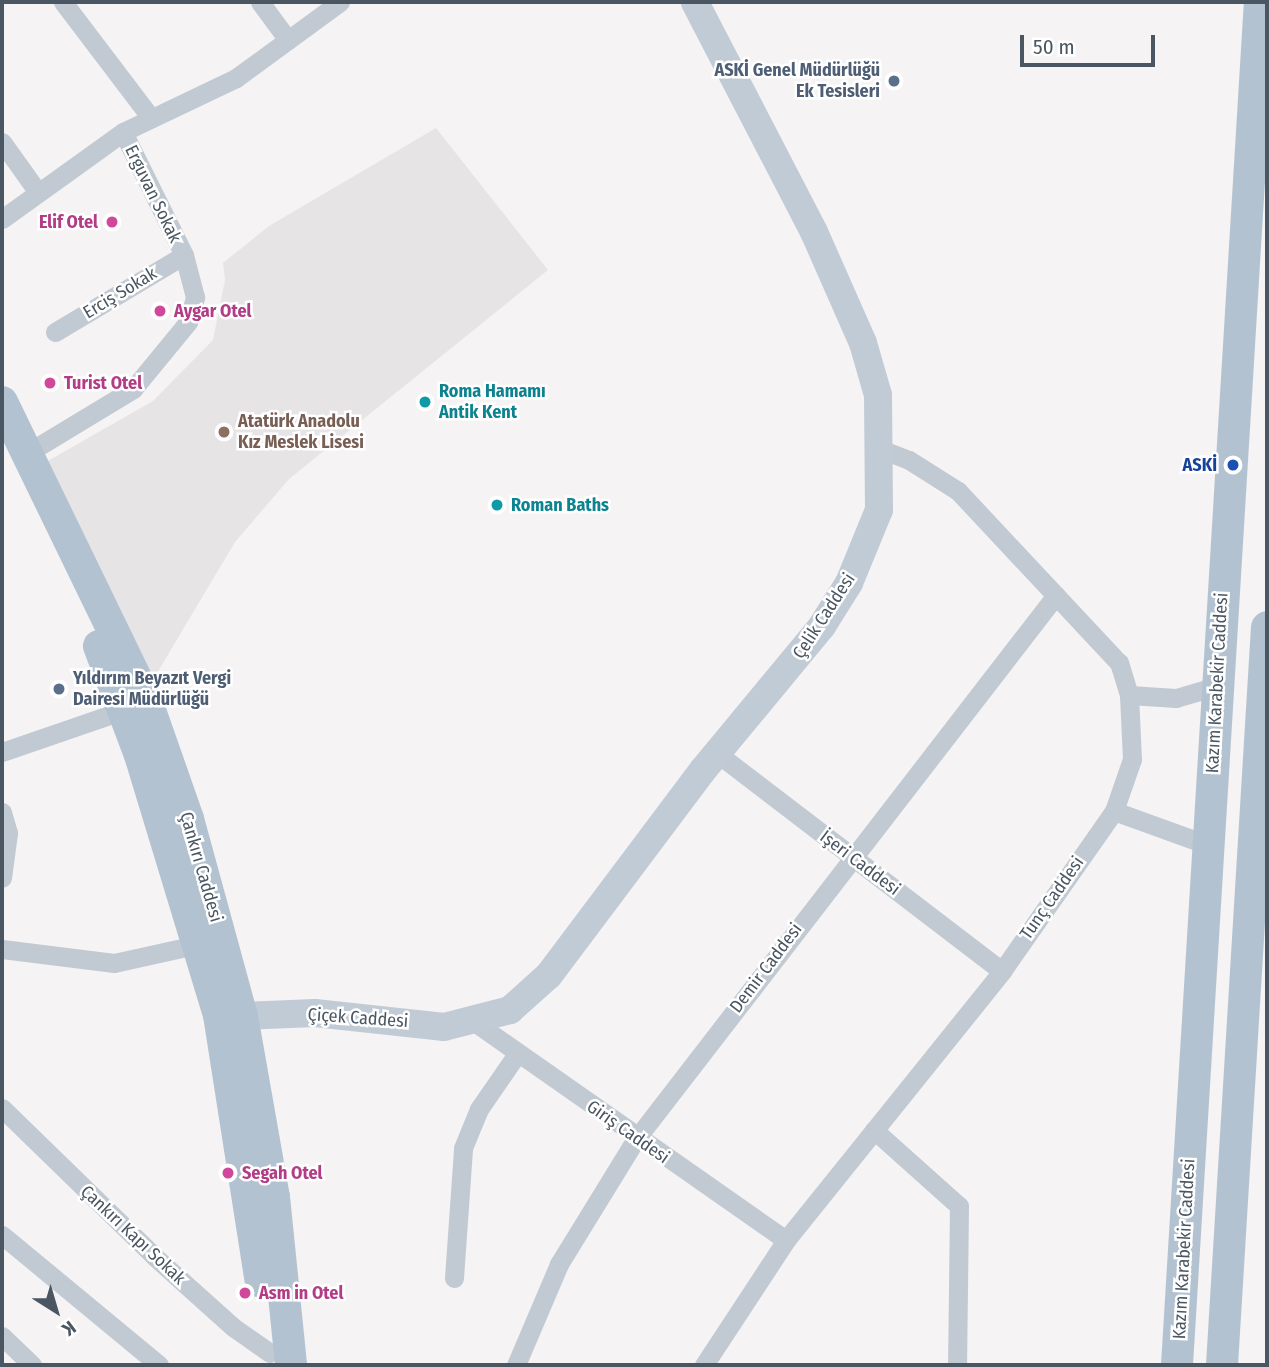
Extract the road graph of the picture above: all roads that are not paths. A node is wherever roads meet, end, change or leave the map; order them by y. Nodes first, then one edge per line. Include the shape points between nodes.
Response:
1 (63, 2) edge
2 (260, 2) edge
3 (340, 2) edge
4 (695, 2) edge
5 (1260, 2) edge
6 (288, 40) junction
7 (151, 118) junction
8 (123, 132) junction
9 (2, 142) edge
10 (37, 191) junction
11 (2, 219) edge
12 (184, 255) junction
13 (55, 332) dead end
14 (2, 402) edge
15 (15, 449) edge
16 (881, 449) junction
17 (1056, 595) junction
18 (1267, 627) edge
19 (1217, 686) junction
20 (1129, 695) junction
21 (124, 710) junction
22 (2, 752) edge
23 (718, 754) junction
24 (1114, 811) junction
25 (2, 812) edge
26 (1261, 828) edge
27 (1208, 845) junction
28 (851, 856) junction
29 (2, 878) edge
30 (200, 944) junction
31 (2, 949) edge
32 (1002, 971) junction
33 (242, 1016) junction
34 (473, 1021) junction
35 (517, 1054) junction
36 (2, 1108) edge
37 (874, 1130) junction
38 (636, 1139) junction
39 (2, 1236) edge
40 (786, 1240) junction
41 (454, 1278) dead end
42 (2, 1336) edge
43 (277, 1361) edge
44 (20, 1363) edge
45 (159, 1365) edge
46 (516, 1365) edge
47 (704, 1365) edge
48 (957, 1365) edge
49 (1177, 1365) edge
50 (1222, 1365) edge

1 - 7 street
2 - 6 street
3 - 6 street
4 - 16 street, Çelik Caddesi via 814,232 863,343 878,395
5 - 19 main road, Kazım Karabekir Caddesi
6 - 7 street via 236,78
7 - 8 street
8 - 10 street
8 - 12 street, Erguvan Sokak
9 - 10 street
10 - 11 street
12 - 13 street, Erciş Sokak
12 - 15 street, Erguvan Sokak via 195,297 188,322 133,389
14 - 15 main road, Çankırı Caddesi
15 - 21 main road, Çankırı Caddesi
15 - 33 main road, Çankırı Caddesi via 145,696 188,819
16 - 17 street, Tunç Caddesi via 909,460 958,491
16 - 23 street, Çelik Caddesi via 879,510 849,583 790,667
17 - 20 street, Tunç Caddesi via 1119,663
17 - 28 street, Demir Caddesi
18 - 26 main road
19 - 20 street via 1176,698
19 - 27 main road, Kazım Karabekir Caddesi
20 - 24 street, Tunç Caddesi via 1132,759
21 - 22 street
21 - 30 main road, Çankırı Caddesi
23 - 28 street, İşeri Caddesi
23 - 34 street, Çelik Caddesi via 549,975 510,1010
24 - 27 street
24 - 32 street, Tunç Caddesi
25 - 29 street via 8,834
26 - 50 main road
27 - 49 main road, Kazım Karabekir Caddesi
28 - 32 street, İşeri Caddesi
28 - 38 street, Demir Caddesi
30 - 31 street via 114,962
30 - 43 main road, Çankırı Caddesi via 231,1083
32 - 37 street, Tunç Caddesi
33 - 34 street, Çiçek Caddesi via 315,1013 444,1027
33 - 43 main road, Çankırı Caddesi via 274,1197
34 - 35 street, Giriş Caddesi
35 - 38 street, Giriş Caddesi
35 - 41 street via 479,1109 463,1148
36 - 43 street, Çankırı Kapı Sokak via 155,1257
37 - 40 street, Tunç Caddesi
37 - 48 street via 959,1206
38 - 40 street, Giriş Caddesi
38 - 46 street, Demir Caddesi via 559,1264
39 - 45 street
40 - 47 street, Tunç Caddesi
42 - 44 street

